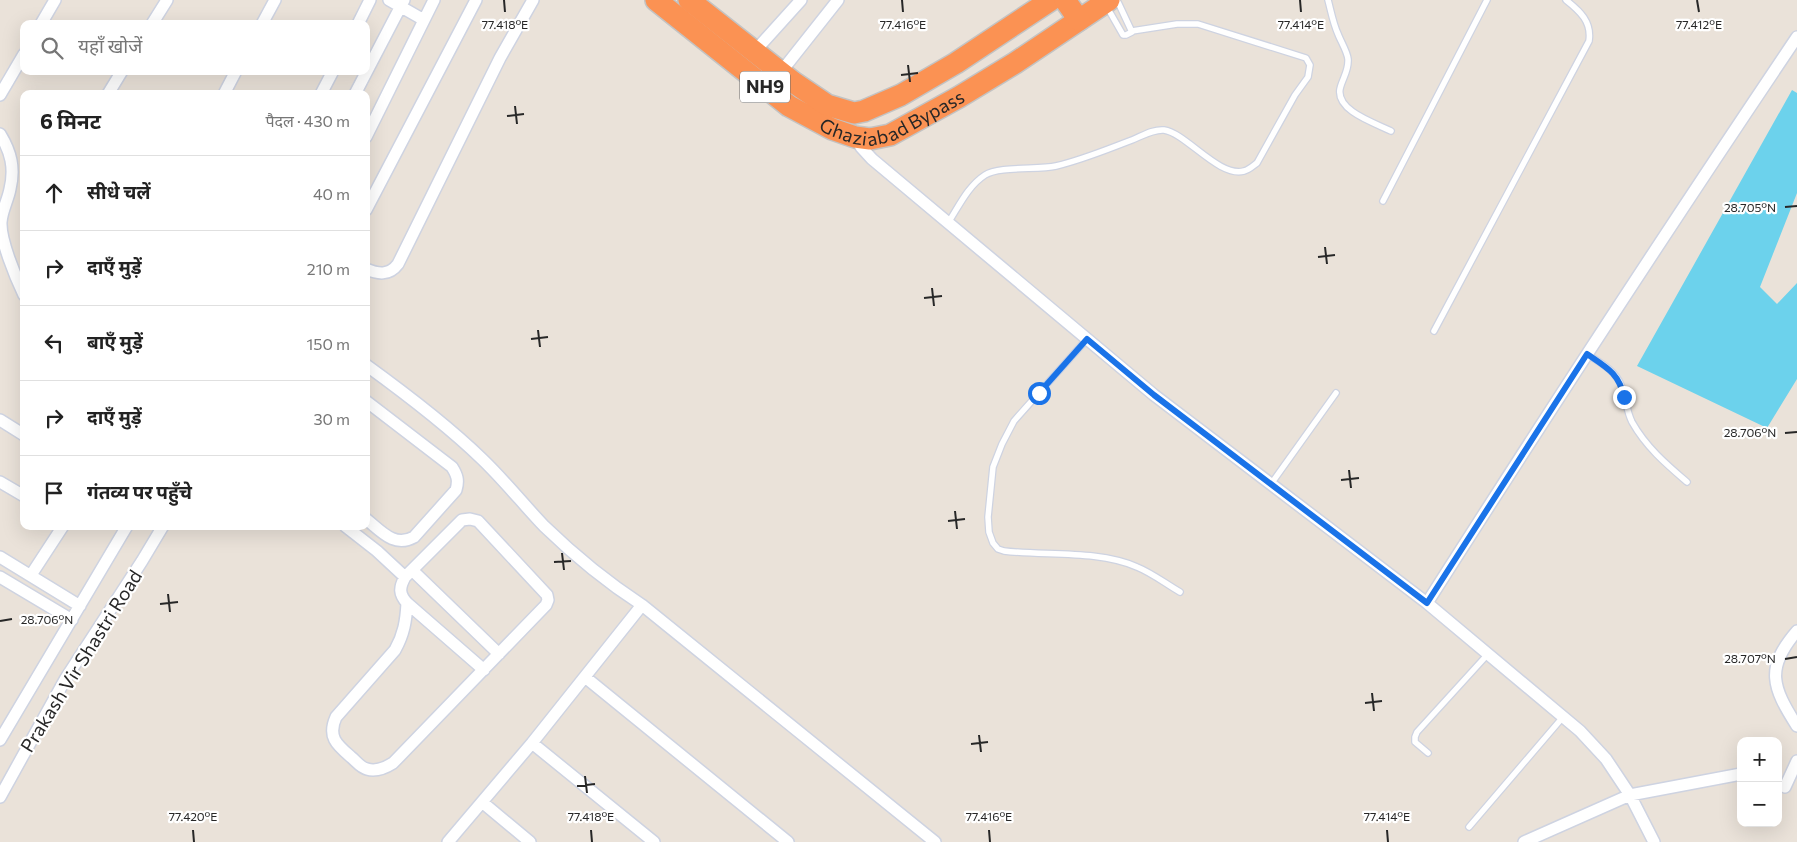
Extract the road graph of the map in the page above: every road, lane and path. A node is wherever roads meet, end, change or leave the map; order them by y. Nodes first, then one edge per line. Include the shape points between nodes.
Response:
1 (55, 0) edge
2 (167, 0) edge
3 (275, 0) edge
4 (370, 0) edge
5 (389, 0) edge
6 (434, 0) edge
7 (476, 0) edge
8 (533, 0) edge
9 (656, 0) edge
10 (801, 0) edge
11 (838, 0) edge
12 (1051, 0) edge
13 (1065, 0) edge
14 (1328, 0) edge
15 (1487, 0) edge
16 (1566, 0) edge
17 (1110, 1) edge
18 (697, 2) edge
19 (402, 3) edge
20 (1028, 15) junction
21 (43, 20) edge
22 (154, 20) edge
23 (264, 20) edge
24 (360, 20) edge
25 (424, 20) junction
26 (1079, 20) junction
27 (1132, 31) junction
28 (1797, 36) edge
29 (1046, 42) junction
30 (755, 51) junction
31 (20, 61) edge
32 (370, 65) edge
33 (781, 72) junction
34 (120, 75) edge
35 (234, 75) edge
36 (331, 75) edge
37 (365, 75) edge
38 (110, 90) edge
39 (226, 90) edge
40 (323, 90) edge
41 (357, 90) edge
42 (0, 95) edge
43 (370, 129) edge
44 (1391, 131) dead end
45 (0, 134) edge
46 (855, 138) junction
47 (1382, 201) dead end
48 (370, 202) edge
49 (948, 222) junction
50 (370, 270) edge
51 (20, 285) edge
52 (1434, 331) dead end
53 (1087, 339) junction
54 (1587, 354) junction
55 (370, 368) edge
56 (1336, 393) dead end
57 (370, 404) edge
58 (0, 420) edge
59 (20, 432) edge
60 (0, 482) edge
61 (1687, 482) dead end
62 (1271, 484) junction
63 (20, 494) edge
64 (370, 522) edge
65 (59, 530) edge
66 (125, 530) edge
67 (161, 530) edge
68 (350, 530) edge
69 (0, 557) edge
70 (408, 574) junction
71 (31, 575) junction
72 (0, 577) edge
73 (1180, 592) dead end
74 (1427, 603) junction
75 (406, 604) junction
76 (642, 605) junction
77 (80, 606) junction
78 (72, 620) junction
79 (1797, 631) edge
80 (499, 654) junction
81 (1488, 654) junction
82 (484, 670) junction
83 (585, 678) junction
84 (1563, 717) junction
85 (1797, 726) edge
86 (0, 740) edge
87 (532, 743) junction
88 (1428, 753) dead end
89 (1797, 761) edge
90 (1737, 775) edge
91 (1782, 784) edge
92 (1782, 786) edge
93 (1797, 786) edge
94 (1, 791) edge
95 (1630, 795) junction
96 (482, 802) junction
97 (1469, 827) dead end
98 (448, 842) edge
99 (530, 842) edge
100 (654, 842) edge
101 (788, 842) edge
102 (935, 842) edge
103 (1524, 842) edge
104 (1654, 842) edge

1 - 21 street
2 - 22 street
3 - 23 street
4 - 24 street
5 - 19 street
6 - 25 street
7 - 48 street
8 - 50 street via 500,58 398,264 386,273
9 - 46 highway, Ghaziabad Bypass / NH9 via 789,106
10 - 30 street
11 - 33 street
12 - 20 highway, Ghaziabad Bypass / NH9
13 - 26 highway
14 - 44 lane via 1348,57 1340,98 1350,110
15 - 47 lane
16 - 52 lane via 1588,23 1589,41
17 - 26 highway, Ghaziabad Bypass / NH9
17 - 27 lane
17 - 27 lane via 1122,35
18 - 30 highway, Ghaziabad Bypass / NH9
19 - 25 street
19 - 32 street
20 - 29 highway
20 - 33 highway, Ghaziabad Bypass / NH9 via 956,63 901,95 864,111 854,113 828,105
25 - 43 street
26 - 29 highway, Ghaziabad Bypass / NH9
27 - 49 lane via 1198,24 1306,58 1310,65 1308,77 1257,163 1247,171 1225,168 1178,136 1166,130 1154,131 1056,166 994,171 970,189
28 - 54 street
29 - 46 highway, Ghaziabad Bypass / NH9 via 959,98 890,135
30 - 33 highway, Ghaziabad Bypass / NH9
31 - 42 street
34 - 38 street
35 - 39 street
36 - 40 street
37 - 41 street
45 - 51 street via 13,160 1,223 5,246
46 - 49 street via 872,159
49 - 53 street
53 - 62 street via 1154,395
53 - 73 lane via 1014,421 1002,444 990,485 988,517 993,543 1004,552 1084,555 1137,566
54 - 61 lane via 1611,370 1621,384 1627,409 1640,434 1652,451
54 - 74 street
55 - 76 street via 482,459 577,558
56 - 62 lane
57 - 64 street via 452,467 458,483 456,490 407,541 398,542
58 - 59 street
60 - 63 street
62 - 74 street
65 - 71 street
66 - 77 street, Prakash Vir Shastri Road
67 - 94 street, Prakash Vir Shastri Road via 66,678
68 - 70 street
69 - 71 street
70 - 75 street via 400,588
70 - 80 street
70 - 80 street via 462,520 478,521 548,600
71 - 77 street
72 - 78 street
74 - 81 street
75 - 82 street
75 - 82 street via 406,622 395,650 336,717 332,726 335,742 356,762 366,769 375,770 393,763
76 - 83 street
76 - 102 street
77 - 78 street, Prakash Vir Shastri Road
78 - 86 street, Prakash Vir Shastri Road
79 - 85 street via 1776,663 1774,676
80 - 82 street
81 - 84 street
81 - 88 lane via 1417,732 1415,742
83 - 87 street
83 - 101 street
84 - 95 street via 1606,759
84 - 97 lane
87 - 96 street
87 - 100 street
89 - 91 street
90 - 95 street
92 - 93 street
95 - 103 street
95 - 104 street
96 - 98 street
96 - 99 street

